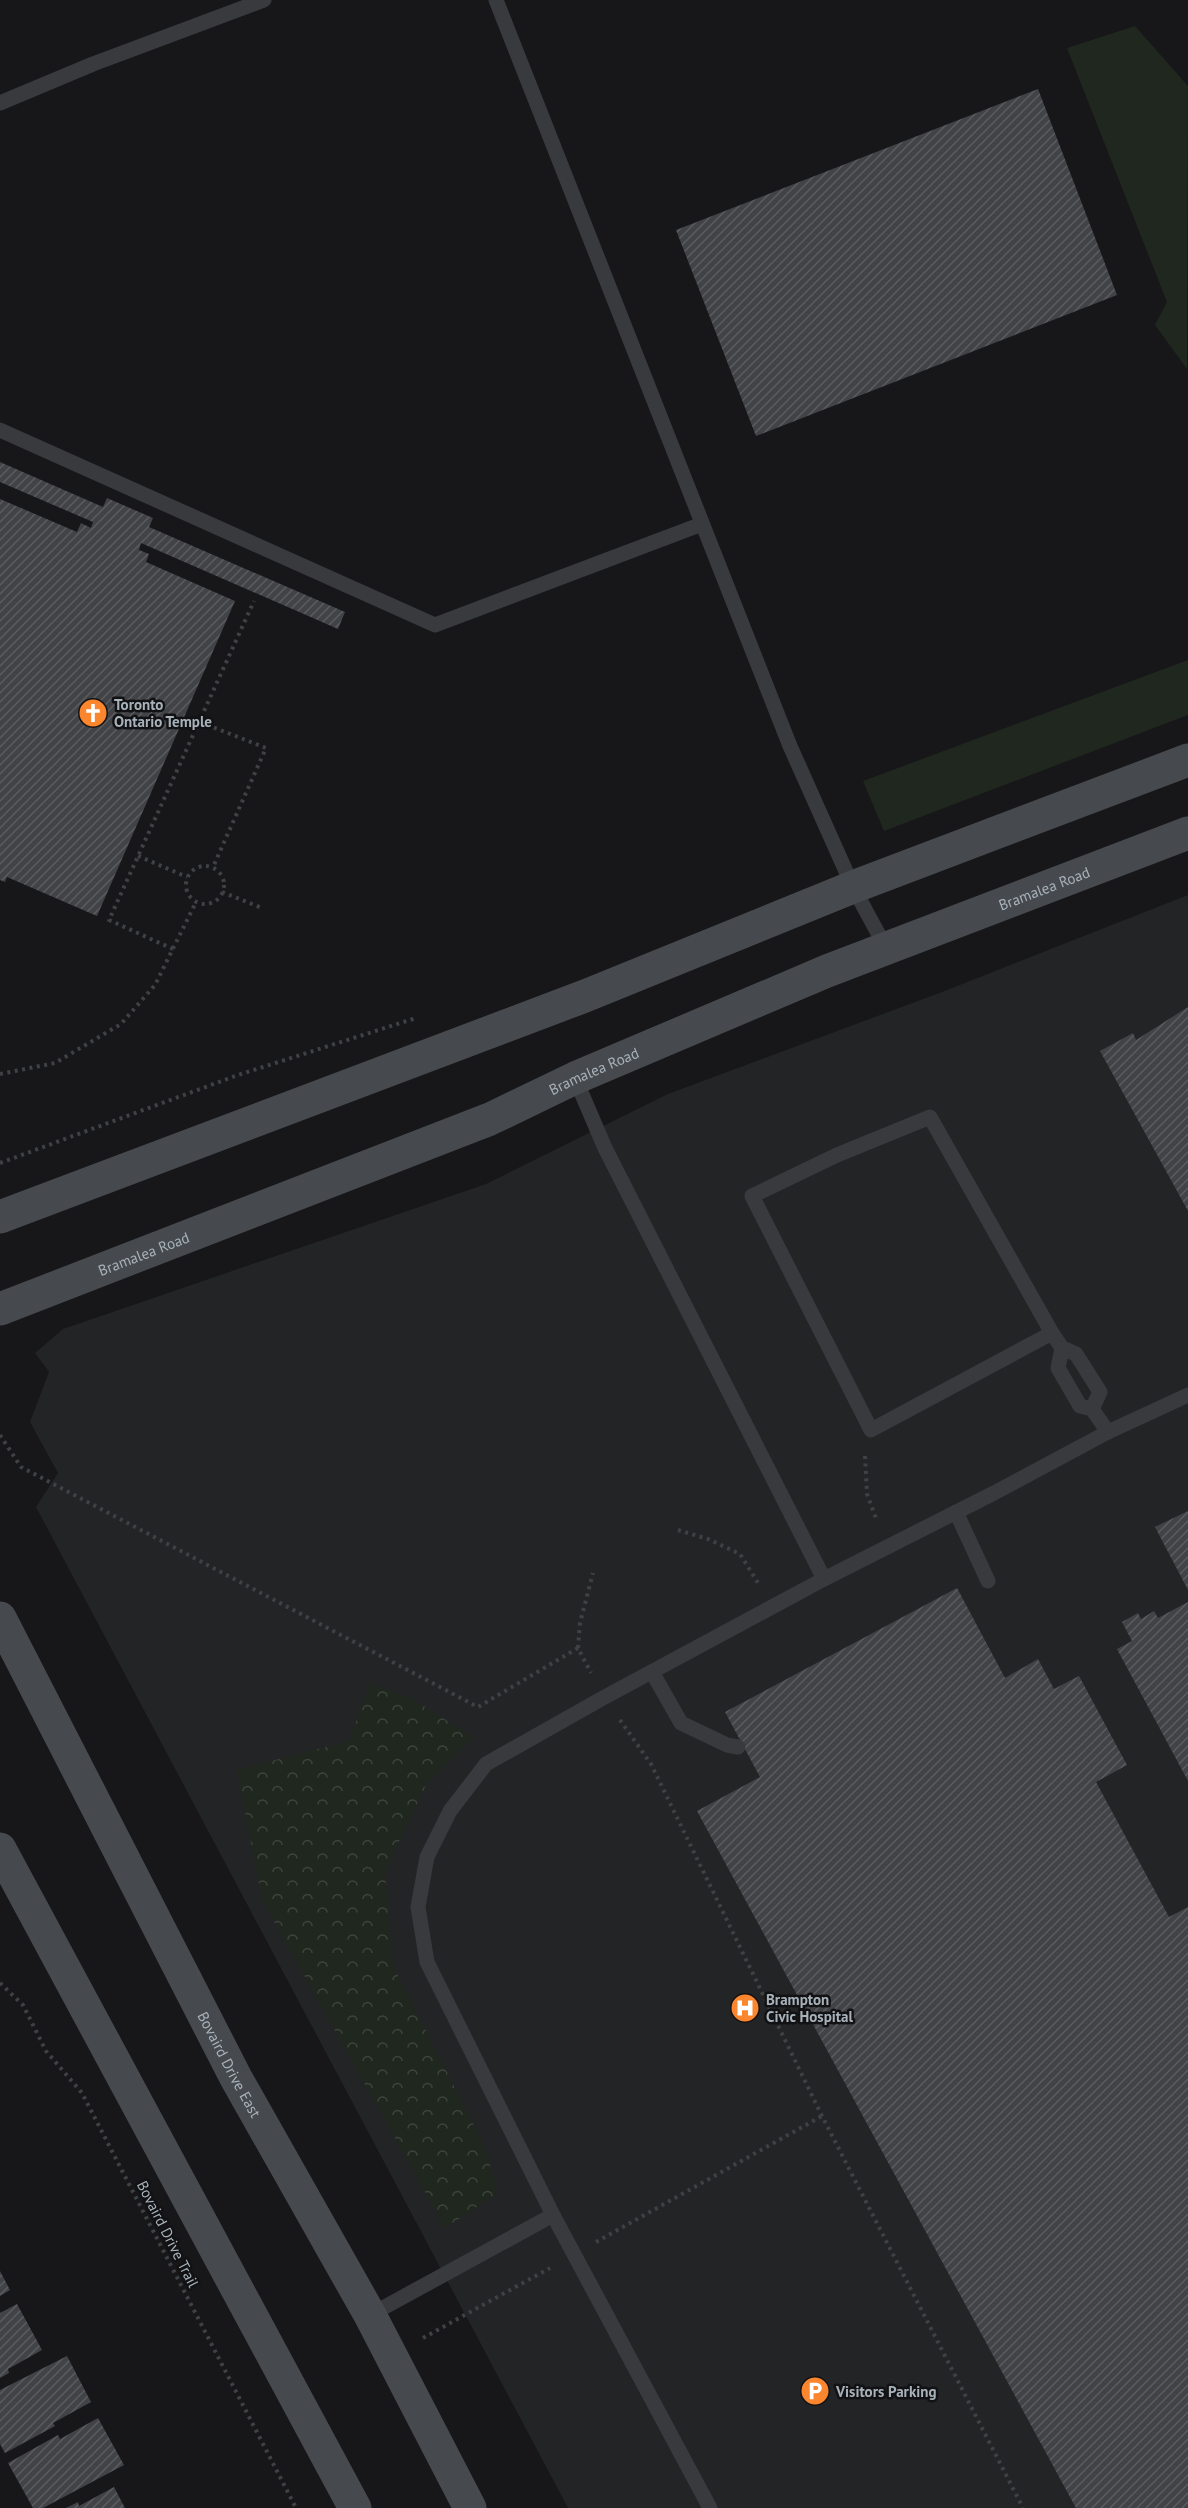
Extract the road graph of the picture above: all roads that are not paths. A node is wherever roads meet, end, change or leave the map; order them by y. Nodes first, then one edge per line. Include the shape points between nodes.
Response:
1 (264, 0) edge
2 (496, 0) edge
3 (0, 103) edge
4 (0, 430) edge
5 (702, 524) junction
6 (1188, 760) edge
7 (1188, 833) edge
8 (853, 888) junction
9 (886, 948) junction
10 (576, 1078) junction
11 (0, 1217) edge
12 (52, 1290) junction
13 (0, 1309) edge
14 (0, 1331) edge
15 (1052, 1333) junction
16 (1062, 1348) junction
17 (1188, 1395) edge
18 (1092, 1409) junction
19 (1108, 1432) junction
20 (957, 1512) junction
21 (824, 1579) junction
22 (988, 1581) dead end
23 (0, 1618) edge
24 (652, 1672) junction
25 (738, 1747) dead end
26 (0, 1849) edge
27 (554, 2215) junction
28 (370, 2315) junction
29 (355, 2508) edge
30 (470, 2508) edge
31 (710, 2508) edge

1 - 3 lane
2 - 5 lane
4 - 5 lane via 435,625
5 - 8 lane via 789,746
6 - 8 main road
7 - 9 main road, Bramalea Road
8 - 9 lane
8 - 11 main road via 585,996
9 - 10 main road, Bramalea Road
10 - 12 main road, Bramalea Road via 490,1119
10 - 21 lane via 610,1158
12 - 13 main road, Bramalea Road
12 - 14 main road
15 - 15 lane via 930,1117 752,1196 871,1430
15 - 16 lane
16 - 18 lane via 1058,1368 1080,1406
16 - 18 lane via 1076,1354 1100,1392
17 - 19 lane
18 - 19 lane
19 - 20 lane
20 - 21 lane
20 - 22 lane
21 - 24 lane
23 - 28 main road, Bovaird Drive East via 236,2078
24 - 25 lane via 681,1723
24 - 27 lane via 486,1764 450,1811 427,1857 418,1907 427,1962
26 - 29 main road
27 - 28 lane
27 - 31 lane
28 - 30 main road, Bovaird Drive East

